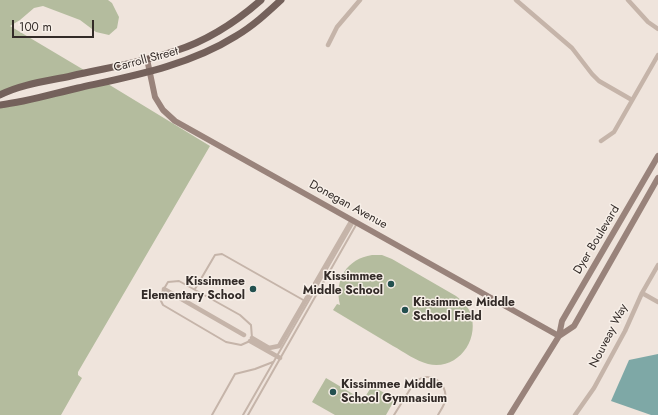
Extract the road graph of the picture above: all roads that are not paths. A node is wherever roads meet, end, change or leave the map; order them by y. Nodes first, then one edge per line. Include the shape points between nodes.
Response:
1 (261, 0) edge
2 (281, 0) edge
3 (360, 0) edge
4 (516, 0) edge
5 (628, 0) edge
6 (658, 29) edge
7 (328, 45) dead end
8 (658, 55) edge
9 (147, 59) junction
10 (149, 72) junction
11 (0, 95) edge
12 (632, 100) junction
13 (0, 105) edge
14 (601, 141) dead end
15 (658, 156) edge
16 (658, 178) edge
17 (355, 221) junction
18 (658, 265) edge
19 (164, 289) junction
20 (195, 289) junction
21 (642, 293) junction
22 (306, 302) junction
23 (658, 302) edge
24 (311, 305) junction
25 (244, 335) dead end
26 (559, 336) junction
27 (251, 339) junction
28 (279, 357) junction
29 (274, 361) junction
30 (212, 415) edge
31 (244, 415) edge
32 (248, 415) edge
33 (394, 415) edge
34 (438, 415) edge
35 (510, 415) edge
36 (575, 415) edge

1 - 9 main road via 247,12 199,41
2 - 10 main road, Carroll Street via 263,17 236,36 176,64
3 - 7 street via 337,27
4 - 12 street via 572,48 599,81
5 - 6 street
8 - 12 street
9 - 10 street, Donegan Avenue
9 - 11 main road via 31,85
10 - 13 main road, Carroll Street
10 - 17 street, Donegan Avenue via 155,96 163,110 175,121
12 - 14 street via 614,132
15 - 26 street, Dyer Boulevard via 562,321
16 - 26 street, Dyer Boulevard via 574,326
17 - 22 street
17 - 24 lane
17 - 26 street, Donegan Avenue
18 - 21 street, Nouveay Way
19 - 20 lane via 168,282 180,281
19 - 25 street
19 - 27 lane via 159,297 163,305 226,342 241,345
20 - 22 lane via 215,255 222,254
20 - 27 lane via 240,315 251,326
21 - 23 street
21 - 36 street, Nouveay Way via 594,388
22 - 24 lane
22 - 27 street via 279,346 269,348
22 - 28 lane
24 - 28 lane
26 - 35 street, Dyer Boulevard
27 - 28 street
28 - 29 lane
28 - 32 lane
29 - 30 lane via 235,374
29 - 31 lane
33 - 34 lane via 418,378 429,377 440,381 446,394 445,404

